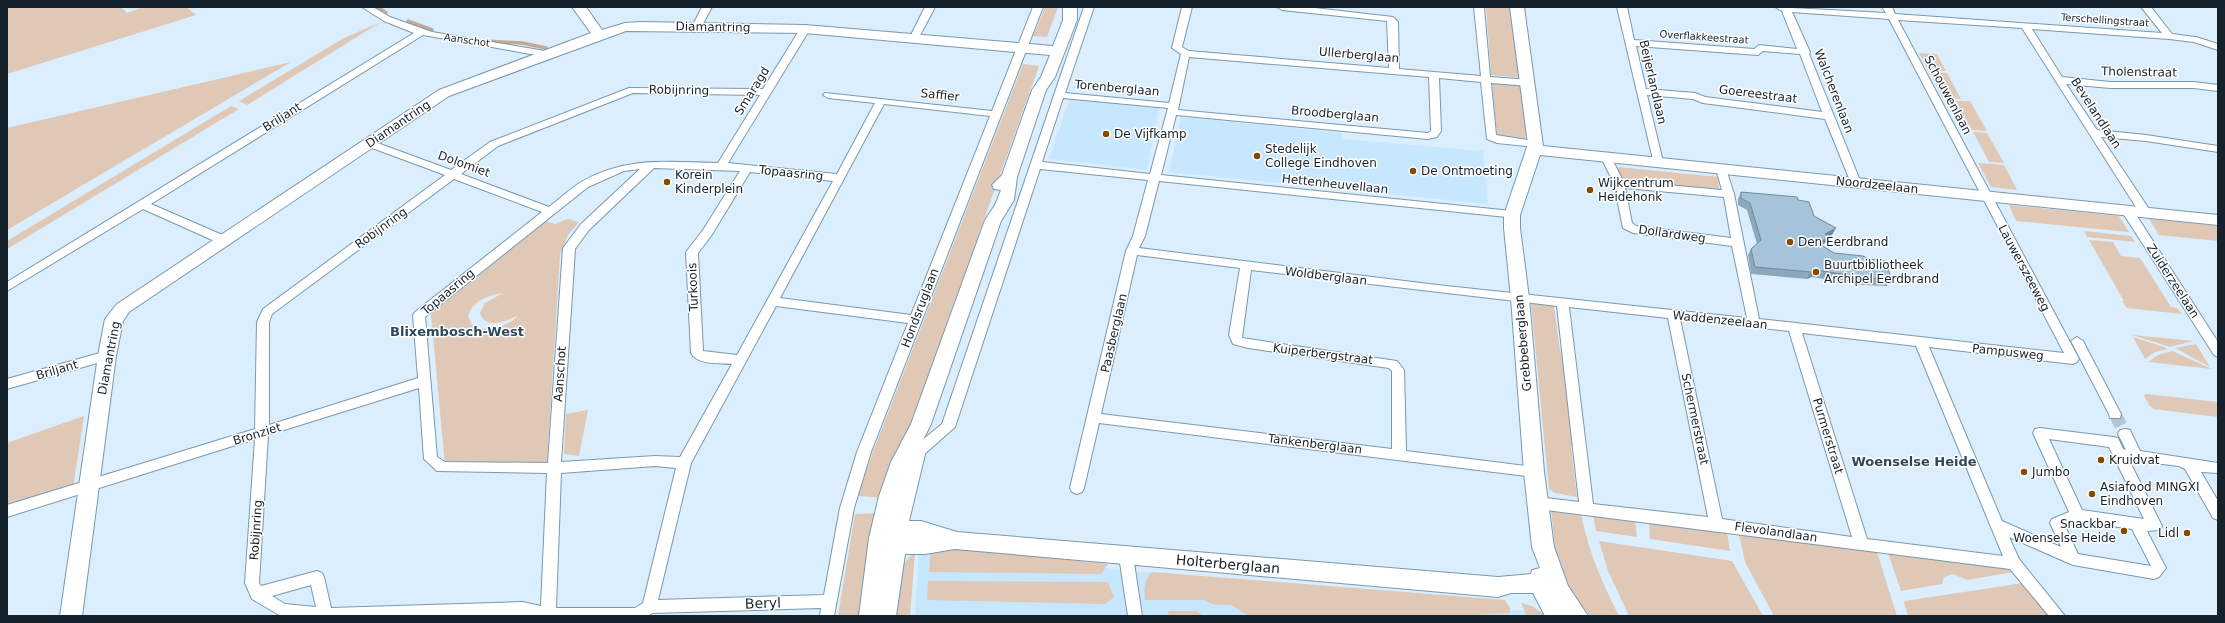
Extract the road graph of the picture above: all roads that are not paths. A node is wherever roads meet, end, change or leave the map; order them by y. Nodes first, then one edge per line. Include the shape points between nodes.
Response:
1 (367, 7) edge
2 (579, 7) edge
3 (707, 7) edge
4 (930, 7) edge
5 (1038, 7) edge
6 (1070, 7) edge
7 (1089, 7) edge
8 (1187, 7) edge
9 (1282, 7) edge
10 (1479, 7) edge
11 (1517, 7) edge
12 (1622, 7) edge
13 (1886, 7) edge
14 (2146, 7) edge
15 (1783, 8) edge
16 (1893, 18) junction
17 (697, 26) junction
18 (2027, 27) junction
19 (805, 29) junction
20 (423, 31) junction
21 (599, 35) junction
22 (2169, 36) junction
23 (914, 39) junction
24 (1630, 43) junction
25 (2208, 46) junction
26 (2218, 47) edge
27 (1021, 49) junction
28 (1051, 52) junction
29 (1805, 52) junction
30 (548, 54) junction
31 (1187, 54) junction
32 (2218, 58) edge
33 (1394, 71) junction
34 (1434, 74) junction
35 (1486, 79) junction
36 (2059, 80) junction
37 (1529, 83) junction
38 (2216, 87) edge
39 (768, 92) junction
40 (1641, 92) junction
41 (828, 95) dead end
42 (1058, 95) junction
43 (882, 102) junction
44 (1173, 109) junction
45 (996, 114) junction
46 (1830, 116) junction
47 (2094, 133) junction
48 (368, 143) junction
49 (1536, 147) junction
50 (2218, 150) edge
51 (1606, 157) junction
52 (1658, 162) junction
53 (651, 165) junction
54 (1035, 165) junction
55 (721, 166) junction
56 (747, 169) junction
57 (1721, 169) junction
58 (454, 174) junction
59 (840, 178) junction
60 (1155, 179) junction
61 (1856, 183) junction
62 (1619, 184) junction
63 (1729, 194) junction
64 (1986, 196) junction
65 (142, 204) junction
66 (2127, 210) junction
67 (550, 211) junction
68 (2145, 212) junction
69 (1512, 215) junction
70 (2218, 220) edge
71 (223, 240) junction
72 (1737, 243) junction
73 (1132, 251) junction
74 (1246, 267) junction
75 (7, 287) edge
76 (1520, 298) junction
77 (772, 301) junction
78 (1563, 303) junction
79 (1673, 314) junction
80 (915, 320) junction
81 (1754, 323) junction
82 (1794, 328) junction
83 (2062, 340) joint
84 (2077, 341) dead end
85 (1921, 342) junction
86 (2218, 352) edge
87 (107, 356) junction
88 (740, 360) junction
89 (425, 381) junction
90 (7, 384) edge
91 (2115, 414) tunnel mouth
92 (1095, 418) junction
93 (921, 424) junction
94 (262, 432) junction
95 (2125, 434) tunnel mouth
96 (915, 454) junction
97 (1399, 454) junction
98 (2119, 454) junction
99 (2136, 456) junction
100 (684, 462) junction
101 (2190, 465) junction
102 (554, 468) junction
103 (2218, 468) edge
104 (1534, 472) junction
105 (90, 487) junction
106 (1077, 488) dead end
107 (1538, 503) junction
108 (1587, 509) junction
109 (7, 512) edge
110 (2218, 514) edge
111 (2077, 515) junction
112 (2136, 523) junction
113 (1716, 524) junction
114 (1996, 525) junction
115 (891, 537) junction
116 (1861, 544) junction
117 (1126, 556) junction
118 (2073, 559) junction
119 (2014, 562) junction
120 (257, 594) junction
121 (1551, 597) edge
122 (829, 601) junction
123 (649, 607) junction
124 (325, 615) junction
125 (548, 615) edge
126 (71, 616) edge
127 (827, 616) edge
128 (870, 616) edge
129 (885, 616) edge
130 (1135, 616) edge
131 (1577, 616) edge
132 (2058, 616) edge

1 - 20 street, Aanschot via 382,18
2 - 21 street
3 - 17 street
4 - 23 street
5 - 27 street, Hondsruglaan
6 - 28 street via 1070,20
7 - 42 street
8 - 31 street via 1177,48
9 - 33 street via 1390,19 1394,22
10 - 35 street
11 - 37 street, Grebbeberglaan
12 - 24 street, Beijerlandlaan
13 - 16 street, Schouwenlaan
14 - 22 street
15 - 16 street, Terschellingstraat
15 - 29 street, Walcherenlaan
16 - 18 street, Terschellingstraat
16 - 64 street, Schouwenlaan
17 - 19 street, Diamantring
17 - 21 street, Diamantring via 631,26
18 - 22 street, Terschellingstraat
18 - 36 street, Bevelandlaan via 2027,31
19 - 23 street, Diamantring
19 - 39 street, Smaragd
20 - 30 street, Aanschot via 450,39 523,47
20 - 65 street, Briljant
21 - 30 street, Diamantring
22 - 25 street, Terschellingstraat via 2190,39
23 - 27 street, Diamantring
24 - 29 street, Overflakkeestraat via 1758,52 1759,48
24 - 40 street, Beijerlandlaan
25 - 26 street, Terschellingstraat
25 - 32 street
27 - 28 street, Diamantring
27 - 45 street, Hondsruglaan
28 - 93 street via 1040,74 1040,90 1009,177 1010,188 1004,206 993,220
29 - 46 street, Walcherenlaan
30 - 48 street, Diamantring via 444,93
31 - 33 street, Ullerberglaan
31 - 44 street, Torenberglaan via 1184,56
33 - 34 street, Ullerberglaan
34 - 35 street, Ullerberglaan
34 - 44 street, Broodberglaan via 1436,131 1428,136
35 - 37 street, Ullerberglaan
35 - 49 street via 1491,137
36 - 38 street, Tholenstraat via 2110,85
36 - 47 street, Bevelandlaan
37 - 49 street, Grebbeberglaan
39 - 55 street, Smaragd
39 - 58 street, Robijnring via 632,90 494,144
40 - 46 street, Goereestraat via 1696,96 1703,100
40 - 52 street, Beijerlandlaan
41 - 43 street, Saffier
42 - 44 street, Torenberglaan
42 - 54 street
43 - 45 street, Saffier
43 - 59 street
44 - 60 street, Torenberglaan
45 - 80 street, Hondsruglaan
46 - 61 street, Walcherenlaan
47 - 50 street via 2146,138
47 - 68 street, Bevelandlaan
48 - 58 street, Dolomiet
48 - 71 street, Diamantring
49 - 51 street, Noordzeelaan
49 - 69 street, Grebbeberglaan
51 - 52 street, Noordzeelaan
51 - 62 street, Dollardweg
52 - 57 street, Noordzeelaan
53 - 55 street, Topaasring
53 - 67 street, Topaasring via 622,168 584,185
53 - 102 street, Aanschot via 585,227 569,248
54 - 60 street, Hettenheuvellaan
54 - 96 street via 948,427
55 - 56 street, Topaasring
56 - 59 street, Topaasring
56 - 88 street, Turkoois via 707,233 692,252 697,353 706,357
57 - 61 street, Noordzeelaan
57 - 63 street
58 - 67 street, Dolomiet
58 - 94 street, Robijnring via 267,312 263,322
59 - 77 street, Topaasring
60 - 69 street, Hettenheuvellaan
60 - 73 street, Paasberglaan via 1139,236
61 - 64 street, Noordzeelaan
62 - 63 street
62 - 72 street, Dollardweg via 1626,225
63 - 72 street
64 - 66 street, Noordzeelaan
64 - 83 street, Lauwerszeeweg
65 - 71 street
65 - 75 street, Briljant
66 - 68 street, Noordzeelaan
66 - 86 street, Zuiderzeelaan
67 - 89 street, Topaasring via 419,315
68 - 70 street, Noordzeelaan
69 - 76 street, Grebbeberglaan
71 - 87 street, Diamantring via 123,308 114,320
72 - 81 street
73 - 74 street, Woldberglaan
73 - 92 street, Paasberglaan
74 - 76 street, Woldberglaan
74 - 97 street, Kuiperbergstraat via 1235,335 1237,341 1393,364 1398,370
76 - 78 street, Waddenzeelaan
76 - 104 street, Grebbeberglaan
77 - 80 street
77 - 88 street, Topaasring
78 - 79 street, Waddenzeelaan
78 - 108 street
79 - 81 street, Waddenzeelaan
79 - 113 street, Schermerstraat
80 - 122 street, Hondsruglaan via 864,452 847,508
81 - 82 street, Waddenzeelaan
82 - 85 street, Waddenzeelaan
82 - 116 street, Purmerstraat
83 - 85 street, Pampusweg via 2073,360
84 - 91 street
85 - 114 street
87 - 90 street, Briljant
87 - 105 street, Diamantring
88 - 100 street, Topaasring
89 - 94 street, Bronziet
89 - 102 street, Topaasring via 431,459 442,467
92 - 97 street, Tankenberglaan
92 - 106 street, Paasberglaan
93 - 96 street
93 - 115 street via 901,462 889,496
94 - 105 street, Bronziet via 108,478
94 - 120 street, Robijnring via 252,583
95 - 99 street
96 - 115 street
97 - 104 street, Tankenberglaan
98 - 99 street
98 - 111 street via 2113,442 2040,433
98 - 112 street via 2155,526
99 - 101 street via 2181,461
100 - 102 street, Topaasring via 655,461
100 - 123 street
101 - 103 street
101 - 110 street
102 - 125 street, Aanschot
104 - 107 street, Grebbeberglaan
105 - 109 street, Bronziet
105 - 126 street, Diamantring
107 - 108 street, Flevolandlaan
107 - 121 street, Grebbeberglaan
108 - 113 street, Flevolandlaan
111 - 112 street
111 - 118 street via 2057,523
112 - 118 street via 2159,568 2154,573
113 - 116 street, Flevolandlaan
114 - 118 street
114 - 119 street
115 - 117 street, Holterberglaan via 920,546 957,541
115 - 128 street
115 - 129 street
116 - 119 street, Flevolandlaan
117 - 121 street, Holterberglaan via 1498,587 1512,594
117 - 130 street
119 - 132 street
120 - 124 street via 282,610
120 - 124 street via 317,577
121 - 131 street, Grebbeberglaan
122 - 123 street, Beryl
122 - 127 street, Hondsruglaan
123 - 125 street, Beryl via 637,615
124 - 125 street via 522,609

